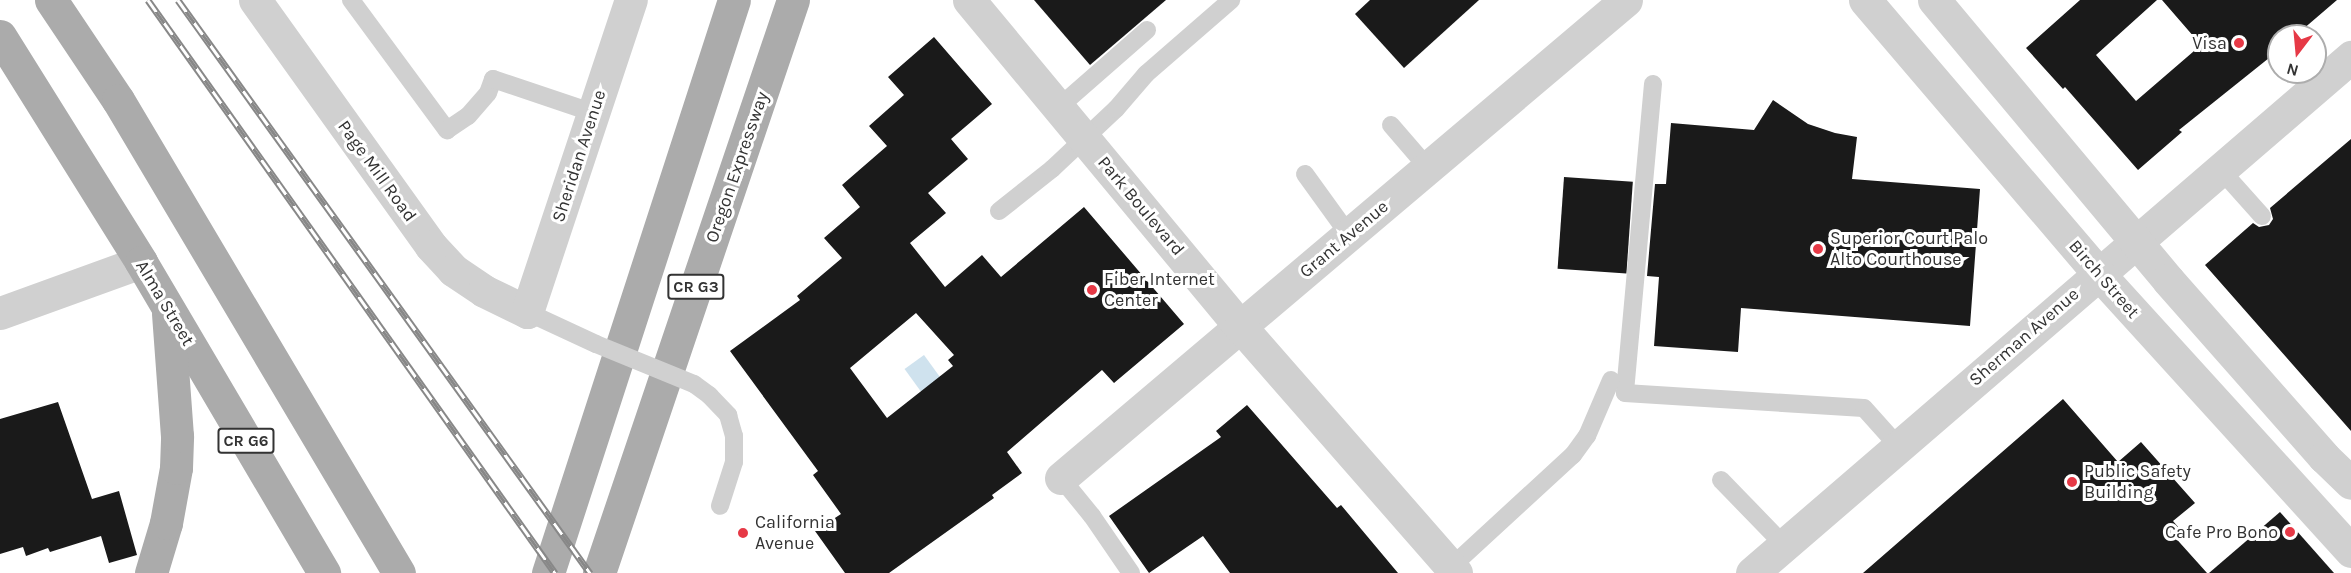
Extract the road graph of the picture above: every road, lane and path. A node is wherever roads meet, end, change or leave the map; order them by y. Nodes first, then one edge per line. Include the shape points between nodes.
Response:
1 (51, 0) edge
2 (255, 0) edge
3 (351, 0) edge
4 (631, 0) edge
5 (734, 0) edge
6 (793, 0) edge
7 (969, 0) edge
8 (1231, 0) edge
9 (1626, 0) edge
10 (1865, 0) edge
11 (1934, 0) edge
12 (1147, 30) dead end
13 (0, 36) edge
14 (2351, 57) edge
15 (1653, 84) dead end
16 (1059, 107) junction
17 (594, 113) junction
18 (1390, 125) dead end
19 (1085, 138) junction
20 (1428, 168) junction
21 (2220, 169) junction
22 (1305, 174) dead end
23 (999, 211) dead end
24 (2262, 216) dead end
25 (1349, 235) junction
26 (2135, 241) junction
27 (141, 262) junction
28 (2098, 273) junction
29 (168, 308) junction
30 (527, 312) junction
31 (0, 313) edge
32 (1240, 326) junction
33 (1611, 380) dead end
34 (1898, 446) junction
35 (1061, 478) joint
36 (1721, 480) dead end
37 (2351, 483) edge
38 (720, 506) dead end
39 (1784, 546) junction
40 (2351, 551) edge
41 (1453, 570) edge
42 (152, 573) edge
43 (324, 573) edge
44 (399, 573) edge
45 (548, 573) edge
46 (599, 573) edge
47 (1131, 573) edge
48 (1752, 573) edge

1 - 44 main road via 118,99
2 - 30 street, Page Mill Road via 431,246 484,291
3 - 17 lane via 447,130 468,116 488,93 493,79
4 - 17 street, Sheridan Avenue
5 - 45 main road, CR G3
6 - 46 main road, Oregon Expressway / CR G3
7 - 16 street, Park Boulevard
8 - 19 lane via 1146,74
9 - 20 street, Grant Avenue
10 - 28 street, Birch Street
11 - 26 street
12 - 16 lane
13 - 27 main road, Alma Street / CR G6
14 - 21 street, Sherman Avenue
15 - 34 lane via 1625,393 1864,408
16 - 19 street, Park Boulevard
17 - 30 street, Sheridan Avenue
18 - 20 lane
19 - 23 lane
19 - 32 street, Park Boulevard
20 - 25 street, Grant Avenue
21 - 24 lane
21 - 26 street, Sherman Avenue
22 - 25 lane
25 - 32 street, Grant Avenue
26 - 28 street, Sherman Avenue
26 - 37 street
27 - 29 main road, Alma Street / CR G6
27 - 31 street
28 - 34 street, Sherman Avenue
28 - 40 street, Birch Street
29 - 42 main road via 176,468
29 - 43 main road, Alma Street / CR G6
30 - 38 lane, bridge via 694,384 709,395 728,415 734,436 734,462
32 - 35 street, Grant Avenue
32 - 41 street, Park Boulevard
33 - 41 lane via 1587,436 1573,455
34 - 39 street, Sherman Avenue
35 - 47 lane
36 - 39 lane
39 - 48 street, Sherman Avenue

